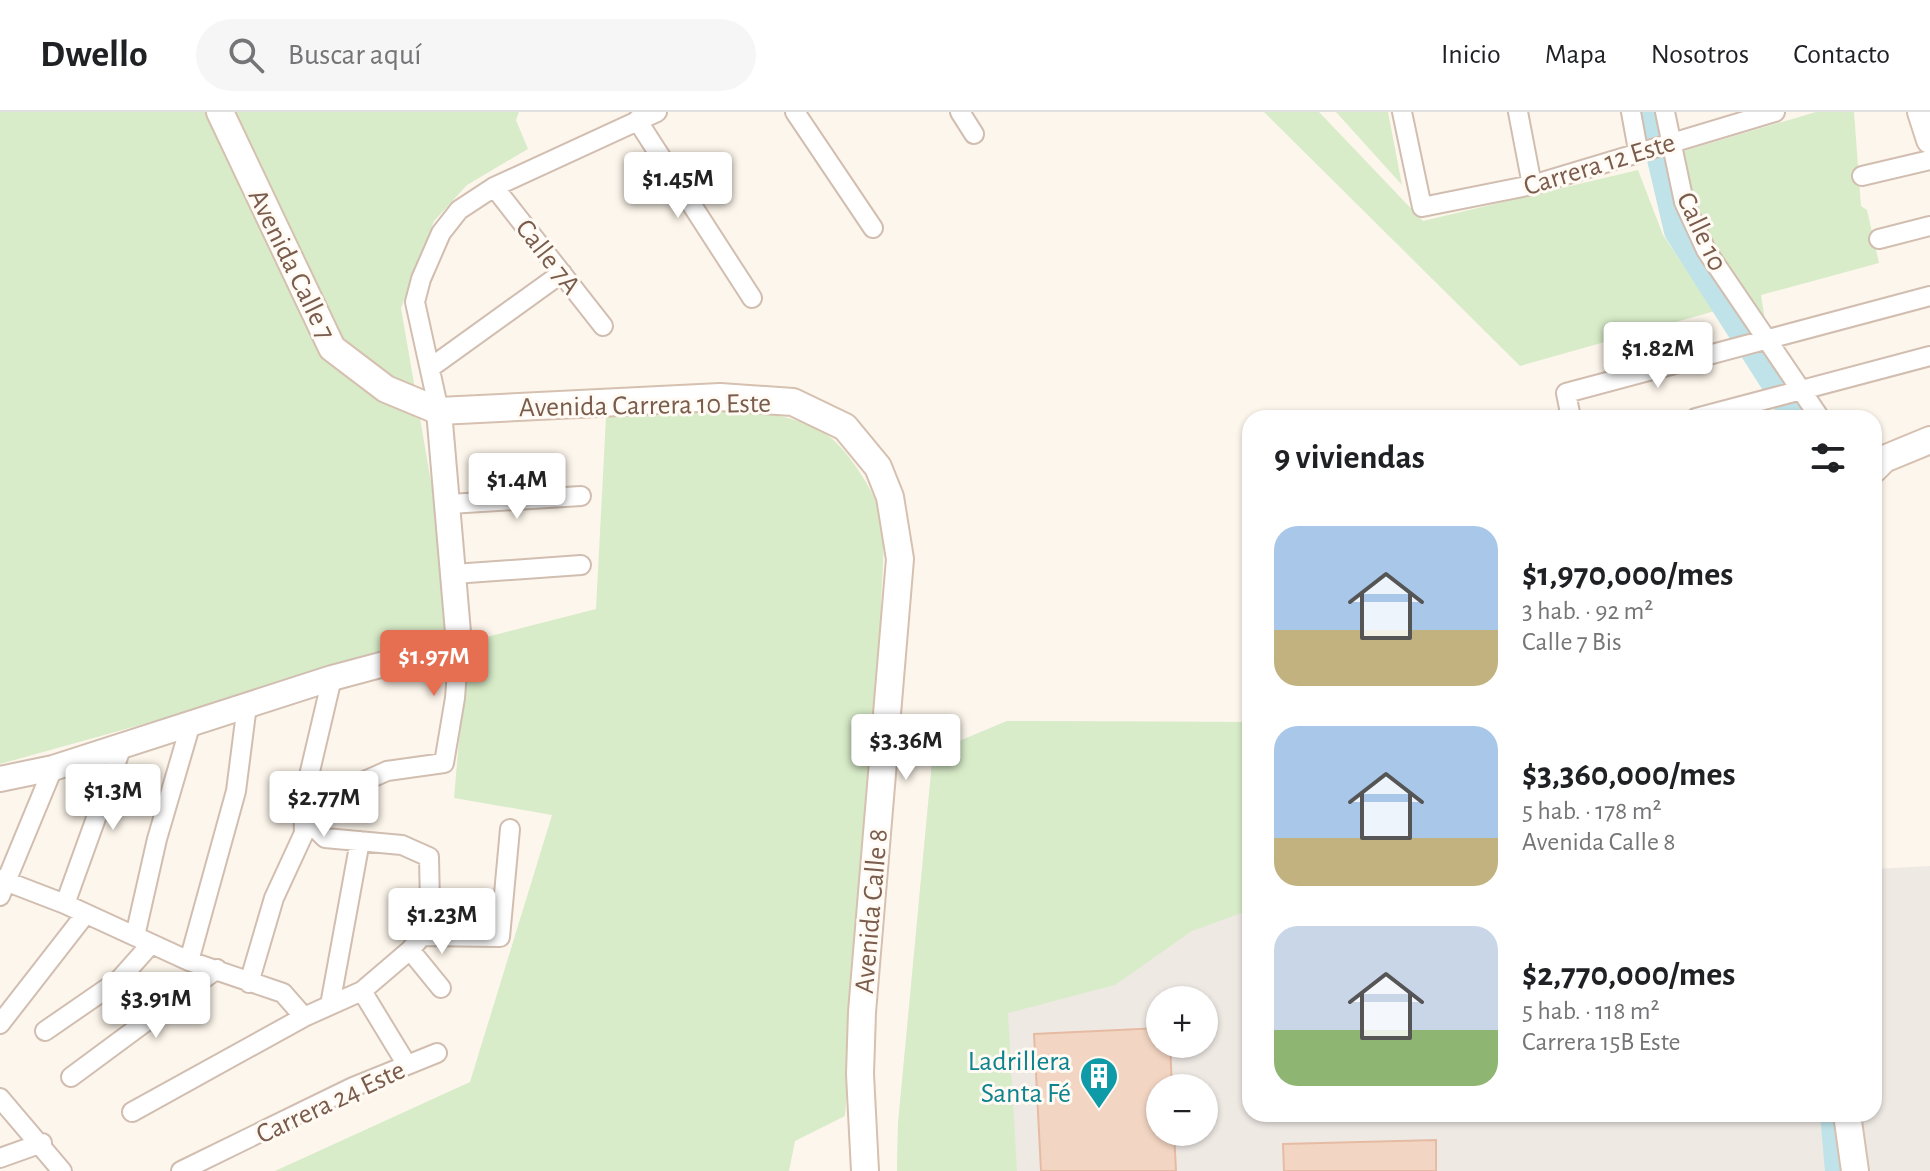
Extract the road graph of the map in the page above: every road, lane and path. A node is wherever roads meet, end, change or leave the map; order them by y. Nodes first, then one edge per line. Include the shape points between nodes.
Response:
1 (220, 112) edge
2 (657, 112) edge
3 (795, 112) edge
4 (960, 112) edge
5 (1402, 112) edge
6 (1518, 112) edge
7 (1631, 112) edge
8 (1665, 112) edge
9 (1775, 112) edge
10 (1921, 112) edge
11 (637, 120) junction
12 (974, 134) dead end
13 (1930, 140) edge
14 (1668, 141) junction
15 (1642, 149) junction
16 (1930, 160) edge
17 (1862, 176) dead end
18 (1532, 185) junction
19 (494, 187) junction
20 (1930, 226) edge
21 (873, 228) dead end
22 (1879, 239) dead end
23 (562, 273) junction
24 (1930, 296) edge
25 (752, 298) dead end
26 (603, 326) dead end
27 (1762, 341) junction
28 (1930, 356) edge
29 (430, 368) junction
30 (1795, 391) junction
31 (1569, 410) edge
32 (1725, 410) edge
33 (1813, 410) edge
34 (439, 411) junction
35 (845, 427) joint
36 (1930, 440) edge
37 (1882, 461) edge
38 (581, 496) dead end
39 (450, 504) junction
40 (581, 565) dead end
41 (454, 574) junction
42 (459, 644) junction
43 (332, 678) junction
44 (247, 705) junction
45 (191, 723) junction
46 (122, 746) junction
47 (53, 768) junction
48 (0, 779) edge
49 (305, 813) junction
50 (510, 829) dead end
51 (360, 841) junction
52 (2, 885) edge
53 (65, 904) junction
54 (84, 916) junction
55 (143, 940) junction
56 (416, 943) junction
57 (189, 961) junction
58 (217, 969) junction
59 (249, 983) junction
60 (441, 988) dead end
61 (362, 991) junction
62 (330, 1005) junction
63 (304, 1017) junction
64 (0, 1024) edge
65 (45, 1031) dead end
66 (437, 1053) dead end
67 (407, 1065) junction
68 (71, 1077) dead end
69 (0, 1098) edge
70 (132, 1112) dead end
71 (1848, 1122) edge
72 (42, 1143) junction
73 (0, 1158) edge
74 (62, 1171) edge
75 (181, 1171) edge
76 (865, 1171) edge
77 (1855, 1171) edge

1 - 34 main road, Avenida Calle 7 via 332,348 386,389
2 - 11 street
3 - 21 street
4 - 12 street
5 - 18 street, Carrera 12 Este via 1422,207
6 - 18 street
7 - 15 street
8 - 14 street, Calle 10
9 - 14 street, Carrera 12 Este
10 - 13 main road
11 - 19 street
11 - 25 street
14 - 15 street, Carrera 12 Este
14 - 27 street, Calle 10 via 1684,202 1706,250
15 - 18 street, Carrera 12 Este
16 - 17 street
19 - 23 street, Calle 7A
19 - 29 street via 459,210 441,233 421,279 415,302
20 - 22 street
23 - 26 street, Calle 7A
23 - 29 street
24 - 27 street
27 - 30 street, Calle 10
27 - 31 street via 1566,393
28 - 30 street
29 - 34 street
30 - 32 street
30 - 33 street, Calle 10
34 - 35 main road, Avenida Carrera 10 Este via 720,397 793,402
34 - 39 street
35 - 76 main road, Avenida Calle 8 via 878,467 890,497 900,559 862,1012
36 - 37 main road
38 - 39 street
39 - 41 street
40 - 41 street
41 - 42 street
42 - 43 street
42 - 49 street via 444,763 387,771
43 - 44 street
43 - 49 street
44 - 45 street
44 - 57 street via 236,791
45 - 46 street
45 - 55 street via 157,839
46 - 47 street
46 - 53 street
47 - 48 street
47 - 52 street
49 - 51 street via 325,838
49 - 59 street via 304,833 274,898
50 - 56 street via 500,937
51 - 56 street via 402,845 429,857 430,905
51 - 62 street
52 - 53 street
53 - 54 street
54 - 55 street
54 - 64 street
55 - 57 street
55 - 65 street via 119,980
56 - 60 street
56 - 61 street
57 - 58 street
58 - 59 street
58 - 68 street
59 - 63 street via 283,993
61 - 62 street
61 - 67 street
62 - 63 street
63 - 70 street
66 - 67 street, Carrera 24 Este
67 - 75 street, Carrera 24 Este
69 - 72 street
71 - 77 main road
72 - 73 street
72 - 74 street

